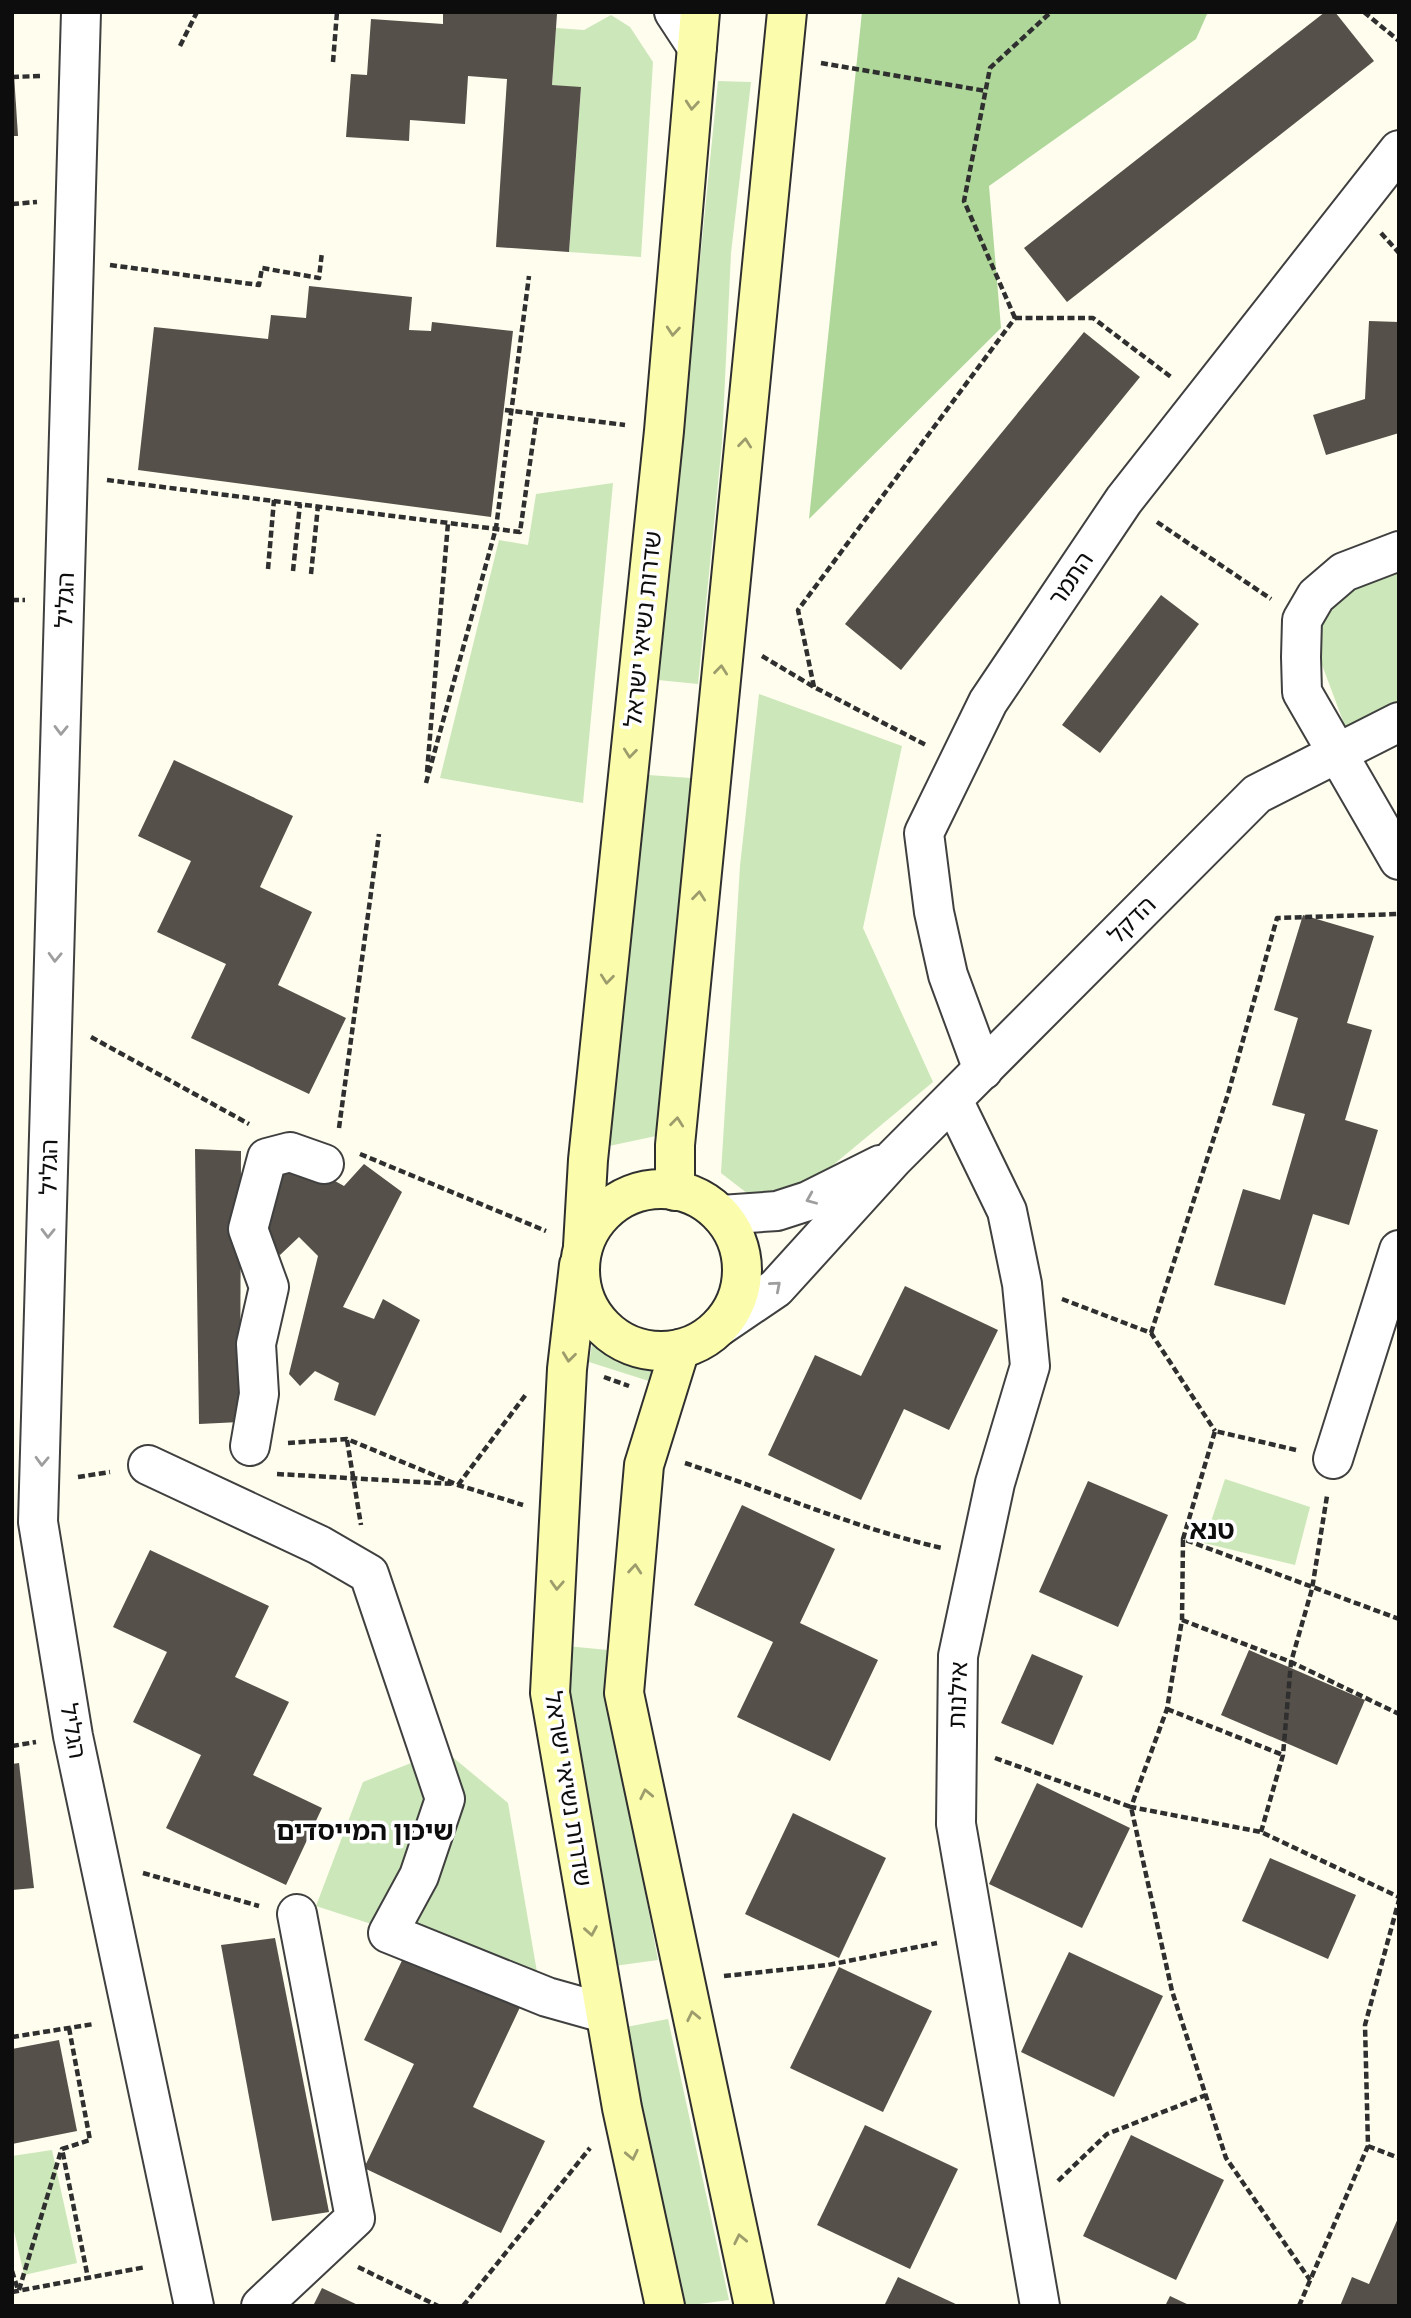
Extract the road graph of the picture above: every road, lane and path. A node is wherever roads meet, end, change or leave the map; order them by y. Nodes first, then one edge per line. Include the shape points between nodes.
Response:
1 (81, 12) edge
2 (197, 12) edge
3 (337, 12) edge
4 (674, 12) edge
5 (1051, 12) edge
6 (1364, 12) edge
7 (784, 26) edge
8 (698, 30) edge
9 (1399, 41) edge
10 (180, 46) dead end
11 (333, 62) dead end
12 (986, 91) junction
13 (1399, 150) edge
14 (321, 252) dead end
15 (157, 270) dead end
16 (529, 276) dead end
17 (1015, 318) junction
18 (1202, 401) junction
19 (505, 410) dead end
20 (512, 411) junction
21 (537, 414) junction
22 (664, 431) junction
23 (68, 475) junction
24 (1124, 499) junction
25 (274, 500) junction
26 (300, 504) junction
27 (318, 506) junction
28 (448, 522) junction
29 (496, 528) junction
30 (1399, 551) edge
31 (268, 569) dead end
32 (293, 571) dead end
33 (311, 574) dead end
34 (1302, 620) junction
35 (725, 634) junction
36 (814, 687) junction
37 (1399, 722) edge
38 (1336, 753) junction
39 (959, 762) junction
40 (379, 834) dead end
41 (1399, 860) edge
42 (1399, 914) edge
43 (53, 1017) junction
44 (983, 1070) junction
45 (953, 1100) junction
46 (253, 1126) dead end
47 (330, 1154) junction
48 (894, 1158) junction
49 (675, 1191) junction
50 (721, 1215) junction
51 (538, 1230) dead end
52 (1399, 1250) edge
53 (581, 1256) junction
54 (1022, 1284) junction
55 (720, 1326) junction
56 (1151, 1333) junction
57 (680, 1349) junction
58 (597, 1375) dead end
59 (634, 1388) dead end
60 (529, 1389) dead end
61 (1215, 1431) junction
62 (347, 1439) junction
63 (648, 1451) junction
64 (257, 1459) junction
65 (1333, 1459) junction
66 (148, 1465) dead end
67 (353, 1478) junction
68 (458, 1485) junction
69 (560, 1517) junction
70 (1183, 1539) junction
71 (980, 1557) junction
72 (369, 1574) junction
73 (1312, 1589) junction
74 (1399, 1619) edge
75 (1182, 1620) junction
76 (1291, 1662) junction
77 (1167, 1709) junction
78 (1399, 1714) edge
79 (957, 1744) junction
80 (1283, 1755) junction
81 (1131, 1807) junction
82 (1261, 1832) junction
83 (99, 1859) junction
84 (1399, 1898) edge
85 (233, 1901) dead end
86 (297, 1914) dead end
87 (976, 1936) junction
88 (685, 1980) junction
89 (604, 2013) junction
90 (12, 2037) edge
91 (1206, 2095) junction
92 (622, 2108) junction
93 (1368, 2146) junction
94 (62, 2149) junction
95 (1399, 2158) edge
96 (1024, 2214) junction
97 (319, 2249) junction
98 (183, 2260) junction
99 (12, 2272) edge
100 (88, 2278) junction
101 (1310, 2280) junction
102 (15, 2291) edge
103 (194, 2306) edge
104 (261, 2306) edge
105 (438, 2306) edge
106 (463, 2306) edge
107 (665, 2306) edge
108 (754, 2306) edge
109 (1040, 2306) edge
110 (1299, 2306) edge

1 - 23 street, הגליל
2 - 10 path
3 - 11 path
4 - 8 street
5 - 12 path via 990,68
6 - 9 path
7 - 12 path
35 -> 7 main road
8 -> 22 main road, שדרות נשיאי ישראל
12 - 17 path via 964,201
13 - 18 street, התמר
14 - 15 path via 319,278 262,268 259,285
16 - 20 path
17 - 18 path via 1093,318
17 - 36 path via 798,610
18 - 24 street, התמר
19 - 20 path
20 - 21 path
20 - 29 path
21 - 22 path
21 - 29 path via 520,532
22 -> 53 main road, שדרות נשיאי ישראל
23 - 25 path
23 -> 43 street, הגליל
24 - 34 path
24 - 39 street, התמר via 988,702
25 - 26 path
25 - 31 path
26 - 27 path
26 - 32 path
27 - 28 path
27 - 33 path
28 - 29 path
28 - 29 path via 426,783
30 - 34 street via 1344,572 1315,596
34 - 38 street via 1303,692
35 - 36 path
49 -> 35 main road via 675,1145
36 - 39 path
37 - 38 street, הדקל
38 - 41 street
38 - 44 street, הדקל via 1257,794
39 - 44 street, התמר via 924,833 933,912 948,975
40 - 47 path
42 - 56 path via 1277,918 1228,1094
43 - 46 path
43 -> 83 street, הגליל via 38,1522 73,1736
44 - 45 street, הדקל
45 - 48 street, הדקל
45 - 54 street, אילנות via 1007,1211
47 - 51 path
47 - 64 street via 290,1152 267,1158 248,1229 268,1287 256,1344 260,1394
48 -> 50 street, הדקל via 808,1201 777,1211
55 -> 48 street, הדקל via 776,1288
49 - 50 main road via 700,1199
49 - 53 main road via 646,1191 619,1201 591,1228
50 - 55 main road via 735,1237 742,1262 734,1307
52 - 65 street
53 - 57 main road via 582,1291 592,1314 609,1332 630,1345 655,1351
53 -> 69 main road, שדרות נשיאי ישראל via 567,1369
54 - 56 path
54 - 71 street, אילנות via 1030,1366
55 - 57 main road
56 - 61 path
57 - 63 main road
58 - 59 path
60 - 68 path
61 - 65 path
61 - 70 path
62 - 64 path
62 - 67 path
62 - 68 path
63 - 71 path via 884,1535
88 -> 63 main road via 624,1693
64 - 67 path
65 - 73 path
66 - 72 street via 319,1545
67 - 68 path
67 - 72 path
68 - 69 path
69 -> 89 main road, שדרות נשיאי ישראל via 551,1693
70 - 73 path
70 - 75 path
71 - 79 street, אילנות via 958,1656
72 - 89 street via 445,1799 419,1876 388,1933 547,1997
73 - 74 path
73 - 76 path
75 - 76 path
75 - 77 path
76 - 78 path
76 - 80 path
77 - 80 path
77 - 81 path
79 - 81 path
79 - 87 street, אילנות via 956,1824
80 - 82 path
81 - 82 path
81 - 91 path via 1172,1991
82 - 84 path
83 - 85 path
83 - 98 street, הגליל
84 - 93 path via 1365,2025
86 - 97 street via 355,2218
87 - 88 path via 828,1965
87 - 96 street, אילנות
108 -> 88 main road
89 - 92 main road, שדרות נשיאי ישראל
90 - 94 path via 69,2028 90,2140
91 - 96 path via 1107,2134
91 - 101 path via 1226,2158
92 - 106 path
92 -> 107 main road, שדרות נשיאי ישראל
93 - 95 path
93 - 101 path
94 - 100 path
94 - 102 path
96 - 109 street, אילנות
97 - 104 street
97 - 105 path
98 - 100 path
98 - 103 street, הגליל
99 - 102 path
100 - 102 path
101 - 110 path

